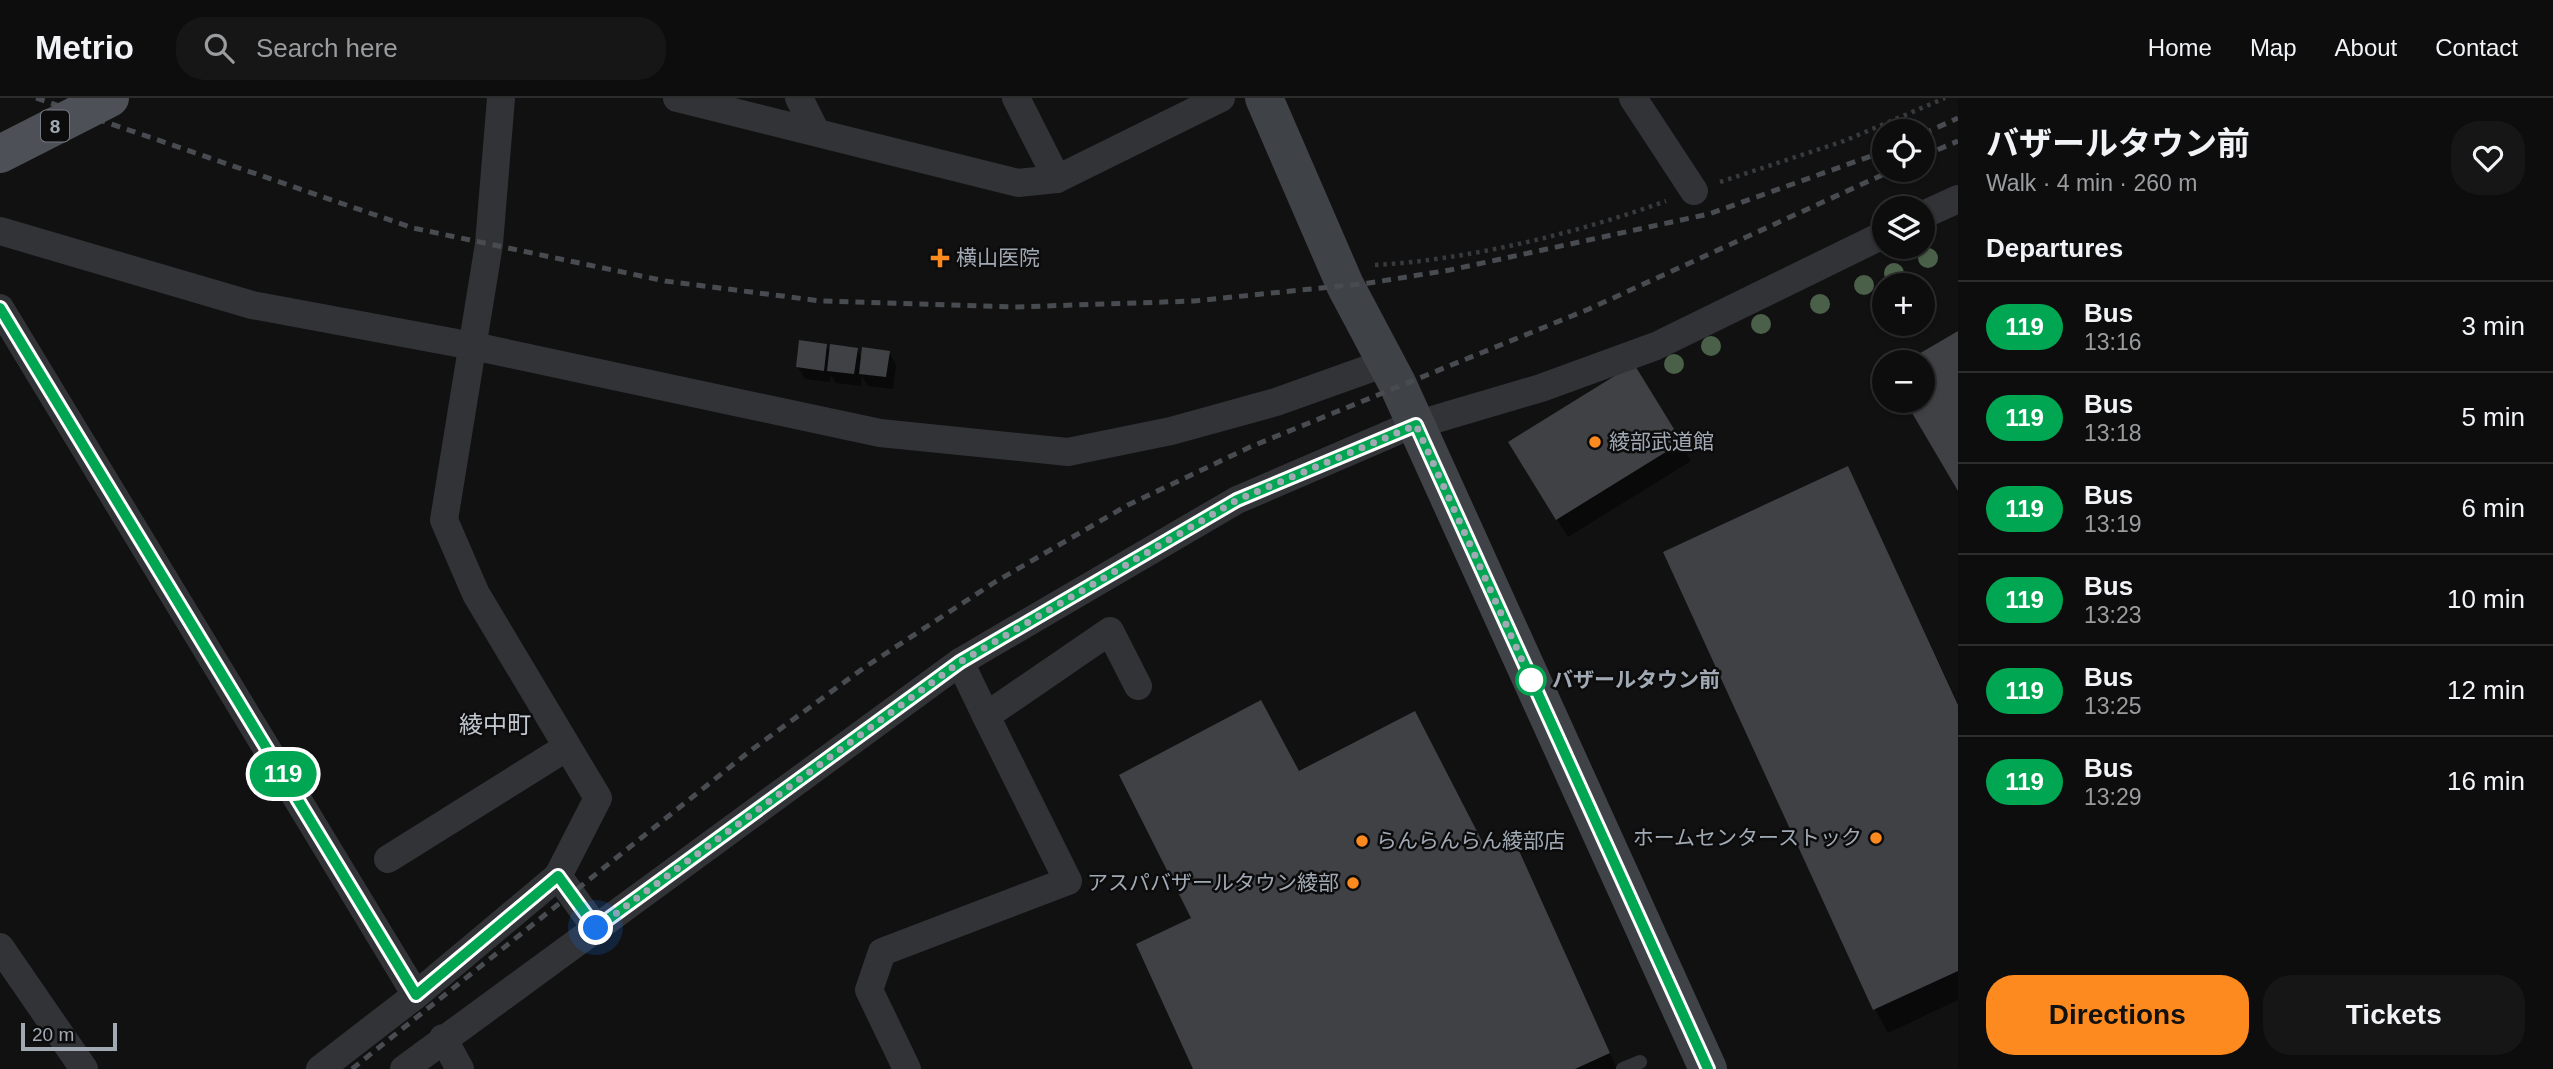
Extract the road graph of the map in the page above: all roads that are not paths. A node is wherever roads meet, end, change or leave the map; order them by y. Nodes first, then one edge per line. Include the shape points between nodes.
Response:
1 (110, 98) edge
2 (501, 98) edge
3 (677, 98) edge
4 (799, 98) edge
5 (1016, 98) edge
6 (1221, 98) edge
7 (1264, 98) edge
8 (1633, 98) edge
9 (815, 130) junction
10 (0, 154) edge
11 (1057, 179) junction
12 (1694, 191) road end
13 (1958, 199) edge
14 (1935, 210) edge
15 (0, 231) edge
16 (1872, 240) edge
17 (0, 308) edge
18 (473, 346) junction
19 (1388, 362) junction
20 (1416, 425) junction
21 (960, 662) junction
22 (1138, 687) dead end
23 (986, 716) junction
24 (568, 747) junction
25 (388, 859) dead end
26 (558, 876) junction
27 (596, 928) junction
28 (0, 947) edge
29 (416, 995) junction
30 (443, 1038) junction
31 (1640, 1062) dead end
32 (84, 1069) edge
33 (320, 1069) edge
34 (404, 1069) edge
35 (460, 1069) edge
36 (907, 1069) edge
37 (1623, 1069) edge
38 (1708, 1069) edge

1 - 10 main road, 8, bridge
2 - 18 street via 489,244
3 - 9 street
4 - 9 street
5 - 11 street
6 - 11 street
7 - 19 street via 1345,285
8 - 12 street
9 - 11 street via 1018,183
13 - 14 street
15 - 18 street via 252,305
16 - 20 street via 1656,346 1541,388
17 - 29 street
18 - 19 street via 880,433 1068,452 1263,406
18 - 24 street via 444,520 476,594
19 - 20 street
20 - 21 street via 1237,500
20 - 38 street
21 - 23 street
21 - 27 street
22 - 23 street via 1110,631
23 - 36 street via 1068,881 882,952 869,990
24 - 25 street
24 - 26 street via 598,798
26 - 27 street
26 - 29 street
27 - 30 street
28 - 32 street
29 - 33 street
30 - 34 street
30 - 35 street
31 - 37 lane

